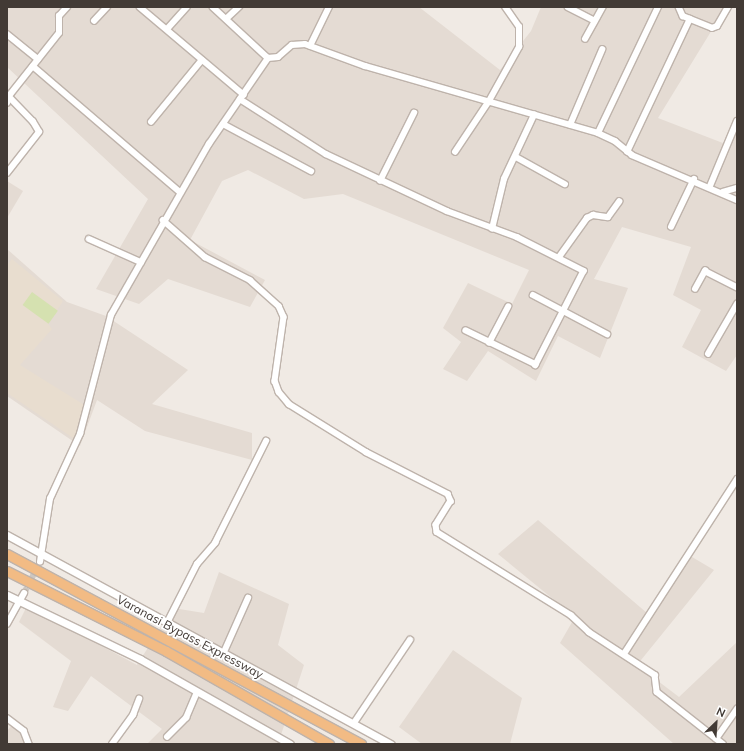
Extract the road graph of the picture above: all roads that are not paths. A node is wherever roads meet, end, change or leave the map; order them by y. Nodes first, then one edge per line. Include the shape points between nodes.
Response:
1 (67, 7) edge
2 (107, 7) edge
3 (140, 7) edge
4 (187, 7) edge
5 (214, 7) edge
6 (239, 7) edge
7 (329, 7) edge
8 (505, 7) edge
9 (568, 7) edge
10 (603, 7) edge
11 (658, 7) edge
12 (679, 7) edge
13 (728, 7) edge
14 (226, 19) junction
15 (690, 19) junction
16 (94, 21) dead end
17 (595, 21) junction
18 (168, 28) junction
19 (7, 34) edge
20 (585, 39) dead end
21 (310, 46) junction
22 (602, 50) dead end
23 (268, 58) junction
24 (38, 59) junction
25 (202, 60) junction
26 (33, 66) junction
27 (8, 95) edge
28 (242, 97) junction
29 (489, 101) junction
30 (7, 103) edge
31 (414, 113) dead end
32 (534, 115) junction
33 (737, 121) edge
34 (151, 122) dead end
35 (223, 124) junction
36 (570, 125) junction
37 (598, 133) junction
38 (455, 152) dead end
39 (626, 152) junction
40 (516, 158) junction
41 (311, 171) dead end
42 (7, 173) edge
43 (694, 179) junction
44 (380, 181) junction
45 (565, 184) dead end
46 (710, 186) junction
47 (737, 188) edge
48 (180, 192) junction
49 (723, 192) junction
50 (737, 200) edge
51 (619, 202) dead end
52 (163, 220) junction
53 (671, 227) dead end
54 (492, 229) junction
55 (89, 239) dead end
56 (559, 257) junction
57 (141, 262) junction
58 (737, 287) edge
59 (695, 289) dead end
60 (533, 295) dead end
61 (737, 304) edge
62 (508, 307) dead end
63 (564, 311) junction
64 (466, 331) dead end
65 (607, 334) dead end
66 (489, 343) junction
67 (708, 354) dead end
68 (266, 441) dead end
69 (737, 479) edge
70 (7, 535) edge
71 (42, 553) junction
72 (7, 554) edge
73 (40, 562) tunnel mouth
74 (7, 571) edge
75 (24, 593) tunnel mouth
76 (7, 595) edge
77 (248, 598) dead end
78 (20, 602) junction
79 (168, 621) junction
80 (7, 624) edge
81 (410, 640) dead end
82 (224, 652) junction
83 (624, 654) junction
84 (197, 692) junction
85 (139, 699) dead end
86 (737, 709) edge
87 (7, 718) edge
88 (354, 723) junction
89 (167, 737) dead end
90 (716, 738) junction
91 (30, 744) edge
92 (112, 744) edge
93 (290, 744) edge
94 (329, 744) edge
95 (361, 744) edge
96 (391, 744) edge
97 (722, 744) edge

1 - 24 street via 59,16 59,33
2 - 16 street
3 - 18 street
4 - 18 street
5 - 14 street
6 - 14 street
7 - 21 street
8 - 29 street via 519,28 519,47
9 - 17 street
10 - 17 street
11 - 37 street
12 - 15 street via 680,14
13 - 15 street via 715,28
14 - 23 street
15 - 39 street
17 - 20 street
18 - 25 street
19 - 24 street
21 - 23 street via 292,45 278,56
21 - 29 street via 365,66
22 - 36 street
23 - 28 street
24 - 26 street
25 - 28 street
25 - 34 street
26 - 27 street
26 - 48 street
27 - 30 street
27 - 42 street via 34,122 39,132
28 - 35 street
28 - 44 street via 326,154
29 - 32 street
29 - 38 street
31 - 44 street
32 - 36 street
32 - 40 street
33 - 46 street
35 - 41 street
35 - 48 street
36 - 37 street
37 - 39 street via 615,141
39 - 43 street
40 - 45 street
40 - 54 street via 502,184
43 - 46 street
43 - 53 street
44 - 54 street
46 - 49 street
47 - 49 street
48 - 52 street
49 - 50 street
51 - 56 street via 608,217 593,215 587,218
52 - 57 street
52 - 83 street via 205,257 250,280 279,306 284,317 275,381 279,392 289,404 366,452 448,494 451,502 436,525 437,532 571,615 589,632
54 - 56 street
55 - 57 street
56 - 63 street via 584,271
57 - 71 street via 108,322 80,434 50,499
58 - 59 street via 705,271
60 - 63 street
61 - 67 street
62 - 66 street
63 - 65 street
63 - 66 street via 536,365
64 - 66 street
68 - 79 street via 215,542 197,564
69 - 83 street
70 - 71 street
71 - 73 street
71 - 79 street
72 - 95 highway, Varanasi Bypass Expressway
74 - 94 highway, Varanasi Bypass Expressway via 166,651
75 - 78 street
76 - 78 street
77 - 82 street
78 - 80 street
78 - 84 street via 140,660
79 - 82 street
81 - 88 street
82 - 88 street
83 - 90 street via 655,674 657,692
84 - 89 street via 186,718
84 - 93 street
85 - 92 street via 133,715
86 - 90 street
87 - 91 street via 24,730
88 - 96 street
90 - 97 street

